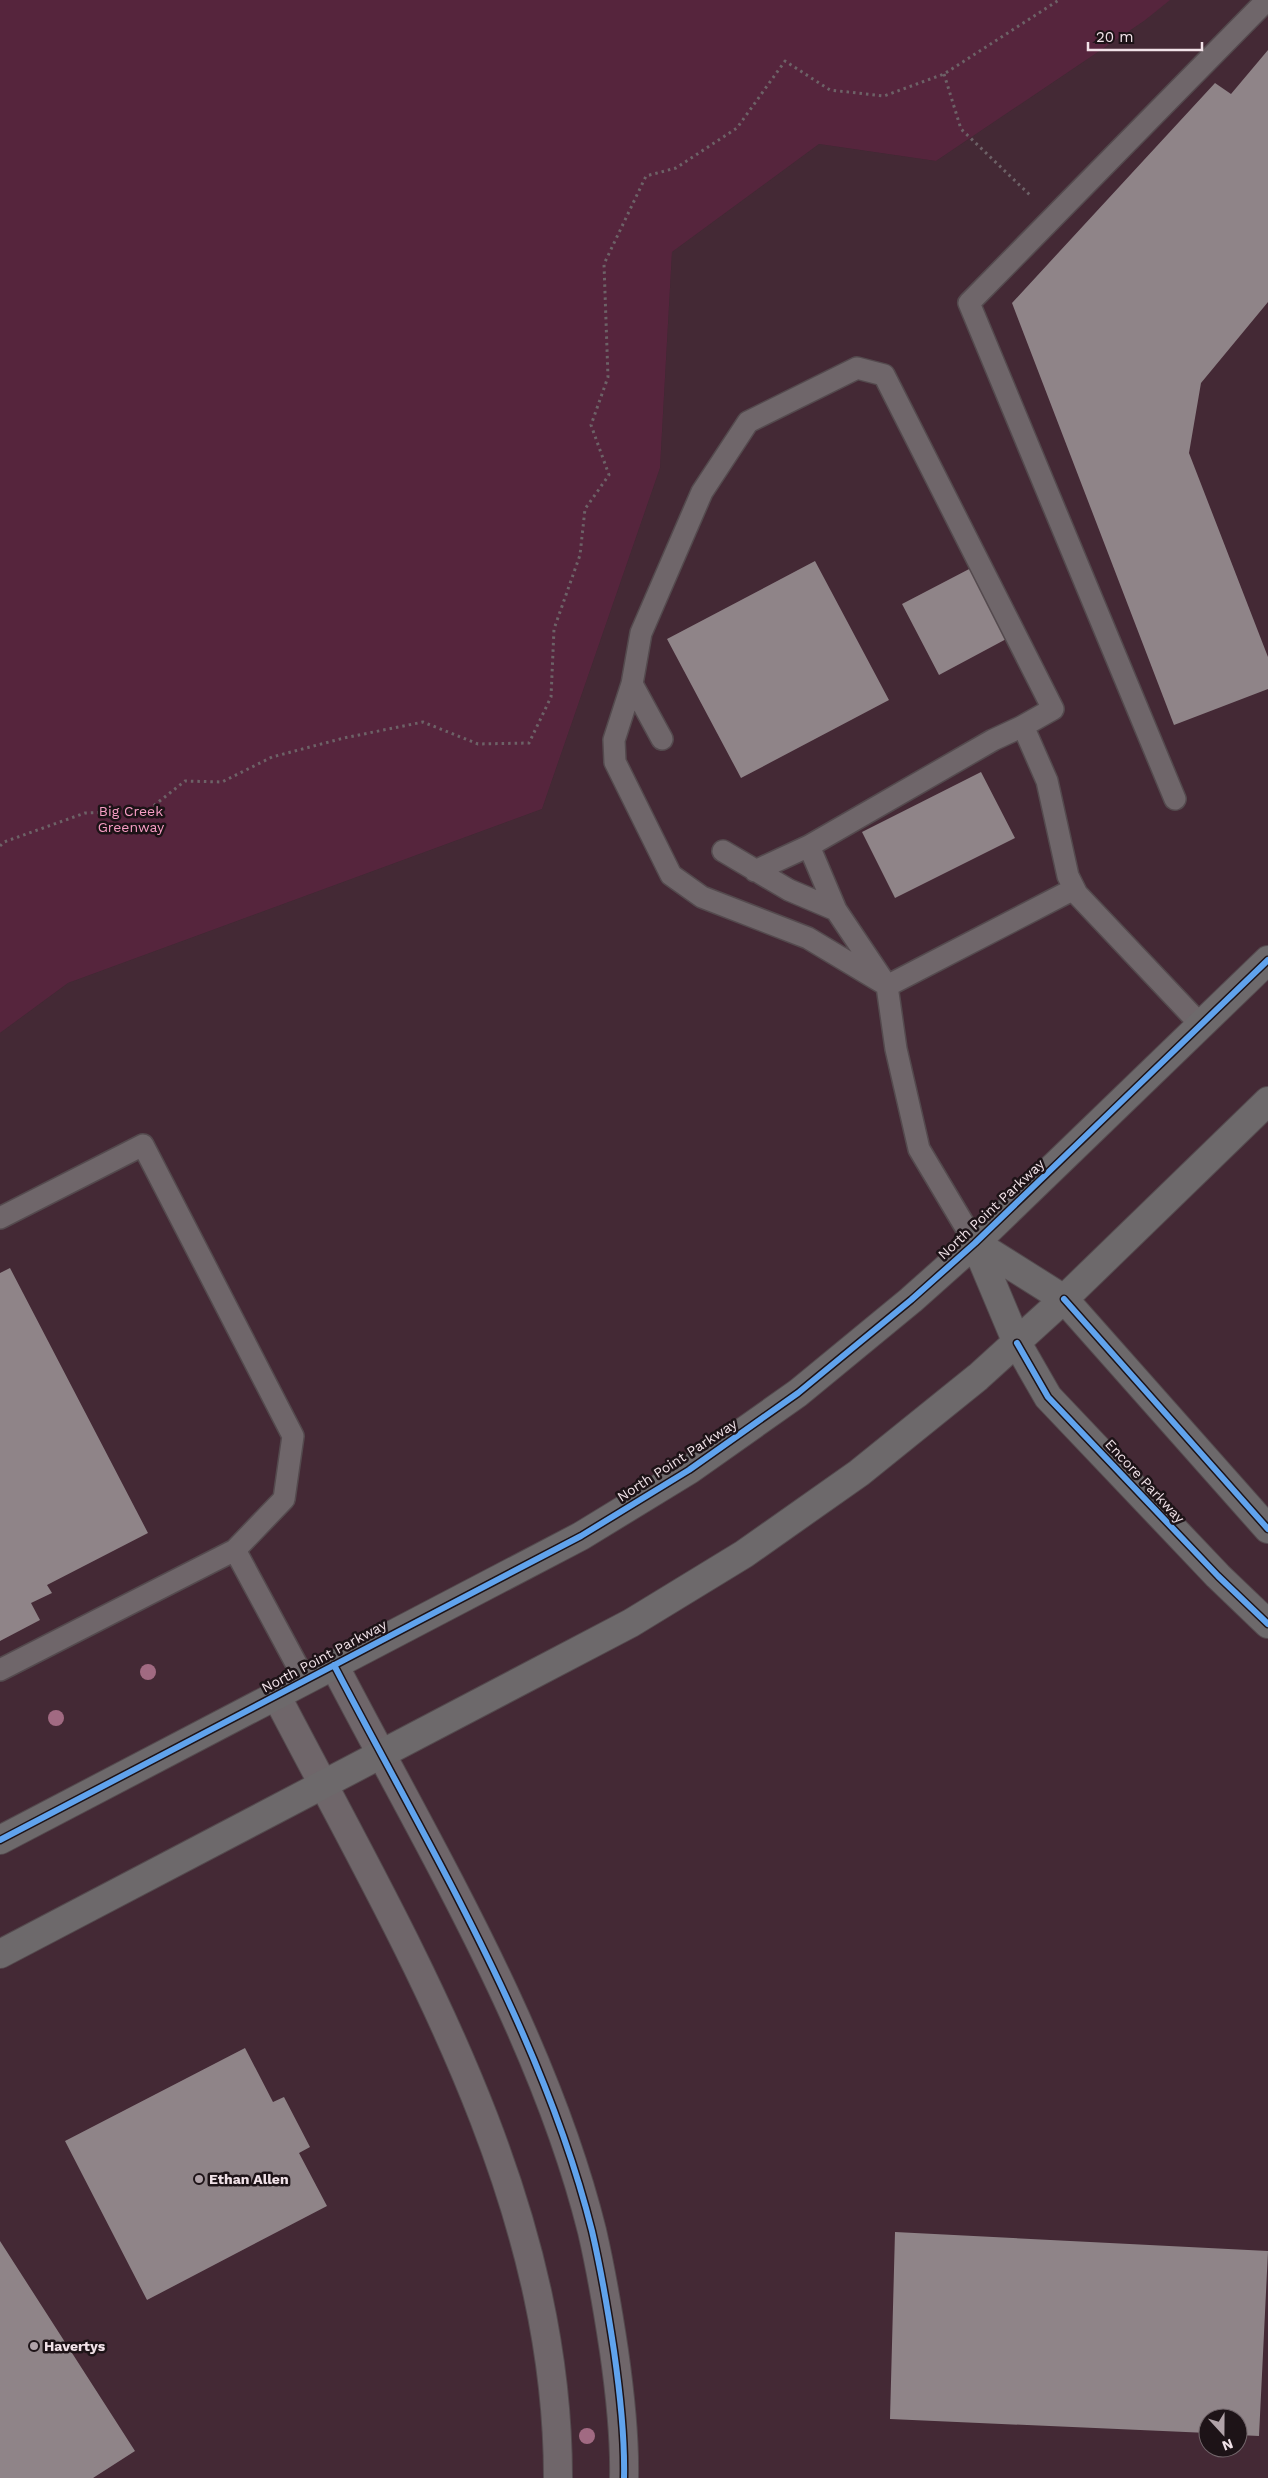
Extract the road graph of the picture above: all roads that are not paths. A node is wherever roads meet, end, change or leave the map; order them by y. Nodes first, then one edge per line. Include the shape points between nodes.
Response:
1 (1267, 0) edge
2 (632, 684) junction
3 (1023, 726) junction
4 (662, 739) dead end
5 (1175, 800) dead end
6 (808, 846) junction
7 (723, 852) dead end
8 (755, 871) junction
9 (1074, 889) junction
10 (836, 910) junction
11 (1268, 960) edge
12 (887, 986) junction
13 (1201, 1026) junction
14 (1268, 1101) edge
15 (0, 1218) edge
16 (975, 1243) junction
17 (1064, 1299) junction
18 (1017, 1343) junction
19 (1268, 1529) edge
20 (235, 1550) junction
21 (1268, 1624) edge
22 (334, 1665) junction
23 (0, 1670) edge
24 (305, 1680) junction
25 (276, 1695) junction
26 (380, 1754) junction
27 (322, 1785) junction
28 (0, 1840) edge
29 (0, 1954) edge
30 (558, 2478) edge
31 (624, 2478) edge

1 - 5 lane via 970,303
2 - 3 lane via 641,633 702,492 748,422 857,368 884,375 1053,709
2 - 4 lane
2 - 12 lane via 614,740 615,762 671,874 702,897 808,938
3 - 6 lane
3 - 9 lane via 1047,781 1068,876
6 - 8 lane
6 - 10 lane
7 - 8 lane
8 - 10 lane
9 - 12 lane
9 - 13 lane
10 - 12 lane
11 - 13 street, North Point Parkway
12 - 16 lane via 896,1049 920,1149
13 - 16 street, North Point Parkway
14 - 17 street
15 - 20 lane via 144,1145 292,1436 284,1499
16 - 17 street
16 - 18 street, Encore Parkway
16 - 22 street, North Point Parkway via 798,1393 689,1470 581,1536
17 - 18 street
17 - 19 street
18 - 21 street, Encore Parkway via 1048,1397
18 - 26 street via 859,1473 744,1554 631,1623
20 - 23 lane
20 - 24 lane
22 - 24 street, North Point Parkway
22 - 26 street
24 - 25 street, North Point Parkway
25 - 27 street
25 - 28 street, North Point Parkway
26 - 27 street
26 - 31 street via 522,2032 572,2166 592,2230 608,2310 625,2452
27 - 29 street
27 - 30 street via 452,2041 509,2187 528,2253 542,2321 552,2390

